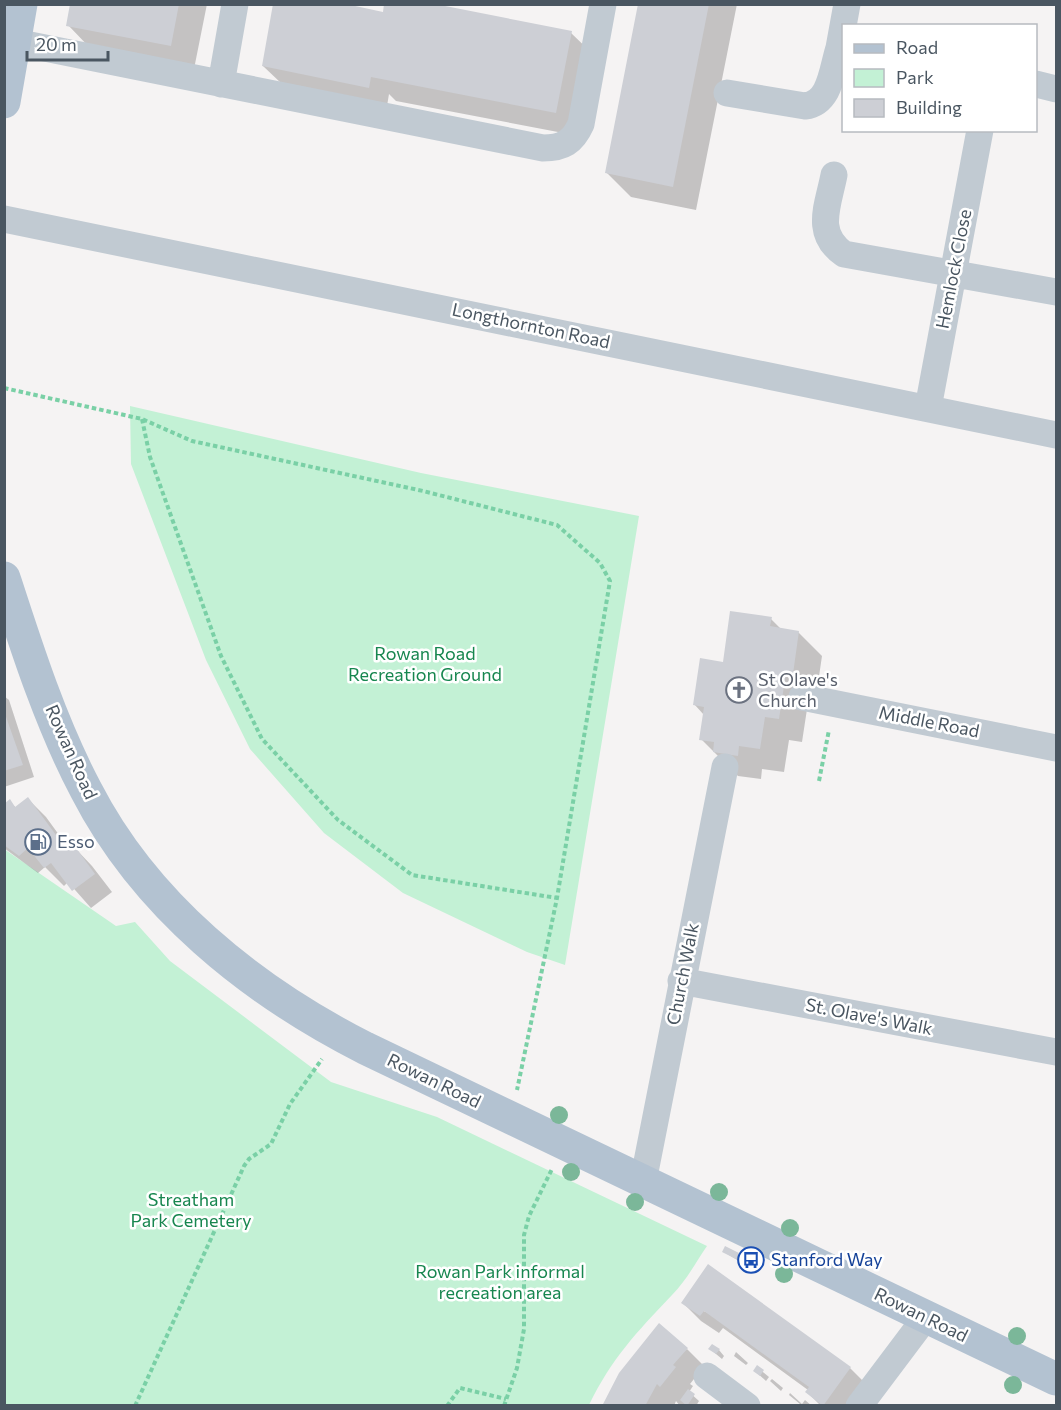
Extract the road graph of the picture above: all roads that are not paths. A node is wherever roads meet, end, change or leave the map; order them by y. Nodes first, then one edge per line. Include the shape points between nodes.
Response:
1 (21, 4) edge
2 (235, 4) edge
3 (603, 4) edge
4 (847, 4) edge
5 (844, 24) edge
6 (15, 42) junction
7 (841, 49) edge
8 (220, 84) junction
9 (1037, 84) edge
10 (1056, 89) edge
11 (727, 93) dead end
12 (4, 102) edge
13 (980, 132) edge
14 (834, 175) dead end
15 (4, 219) edge
16 (953, 273) junction
17 (1056, 292) edge
18 (928, 408) junction
19 (1056, 435) edge
20 (6, 588) edge
21 (802, 697) dead end
22 (1056, 748) edge
23 (725, 767) dead end
24 (681, 981) junction
25 (1056, 1052) edge
26 (644, 1182) junction
27 (926, 1317) junction
28 (707, 1376) dead end
29 (1056, 1379) edge
30 (747, 1406) edge
31 (859, 1406) edge

1 - 6 main road
2 - 8 street
3 - 8 street via 580,124 575,137 556,148
4 - 5 street
6 - 8 street
6 - 12 main road
7 - 11 street via 825,93 814,105
9 - 10 street
13 - 16 street, Hemlock Close
14 - 16 street via 825,228 833,247 844,254
15 - 18 street, Longthornton Road
16 - 17 street
16 - 18 street, Hemlock Close
18 - 19 street, Longthornton Road
20 - 26 main road, Rowan Road via 72,761 98,813 149,885 202,938 272,992 340,1035
21 - 22 street, Middle Road
23 - 24 street, Church Walk
24 - 25 street, St. Olave's Walk
24 - 26 street, Church Walk
26 - 27 main road, Rowan Road
27 - 29 main road, Rowan Road
27 - 31 street
28 - 30 street

